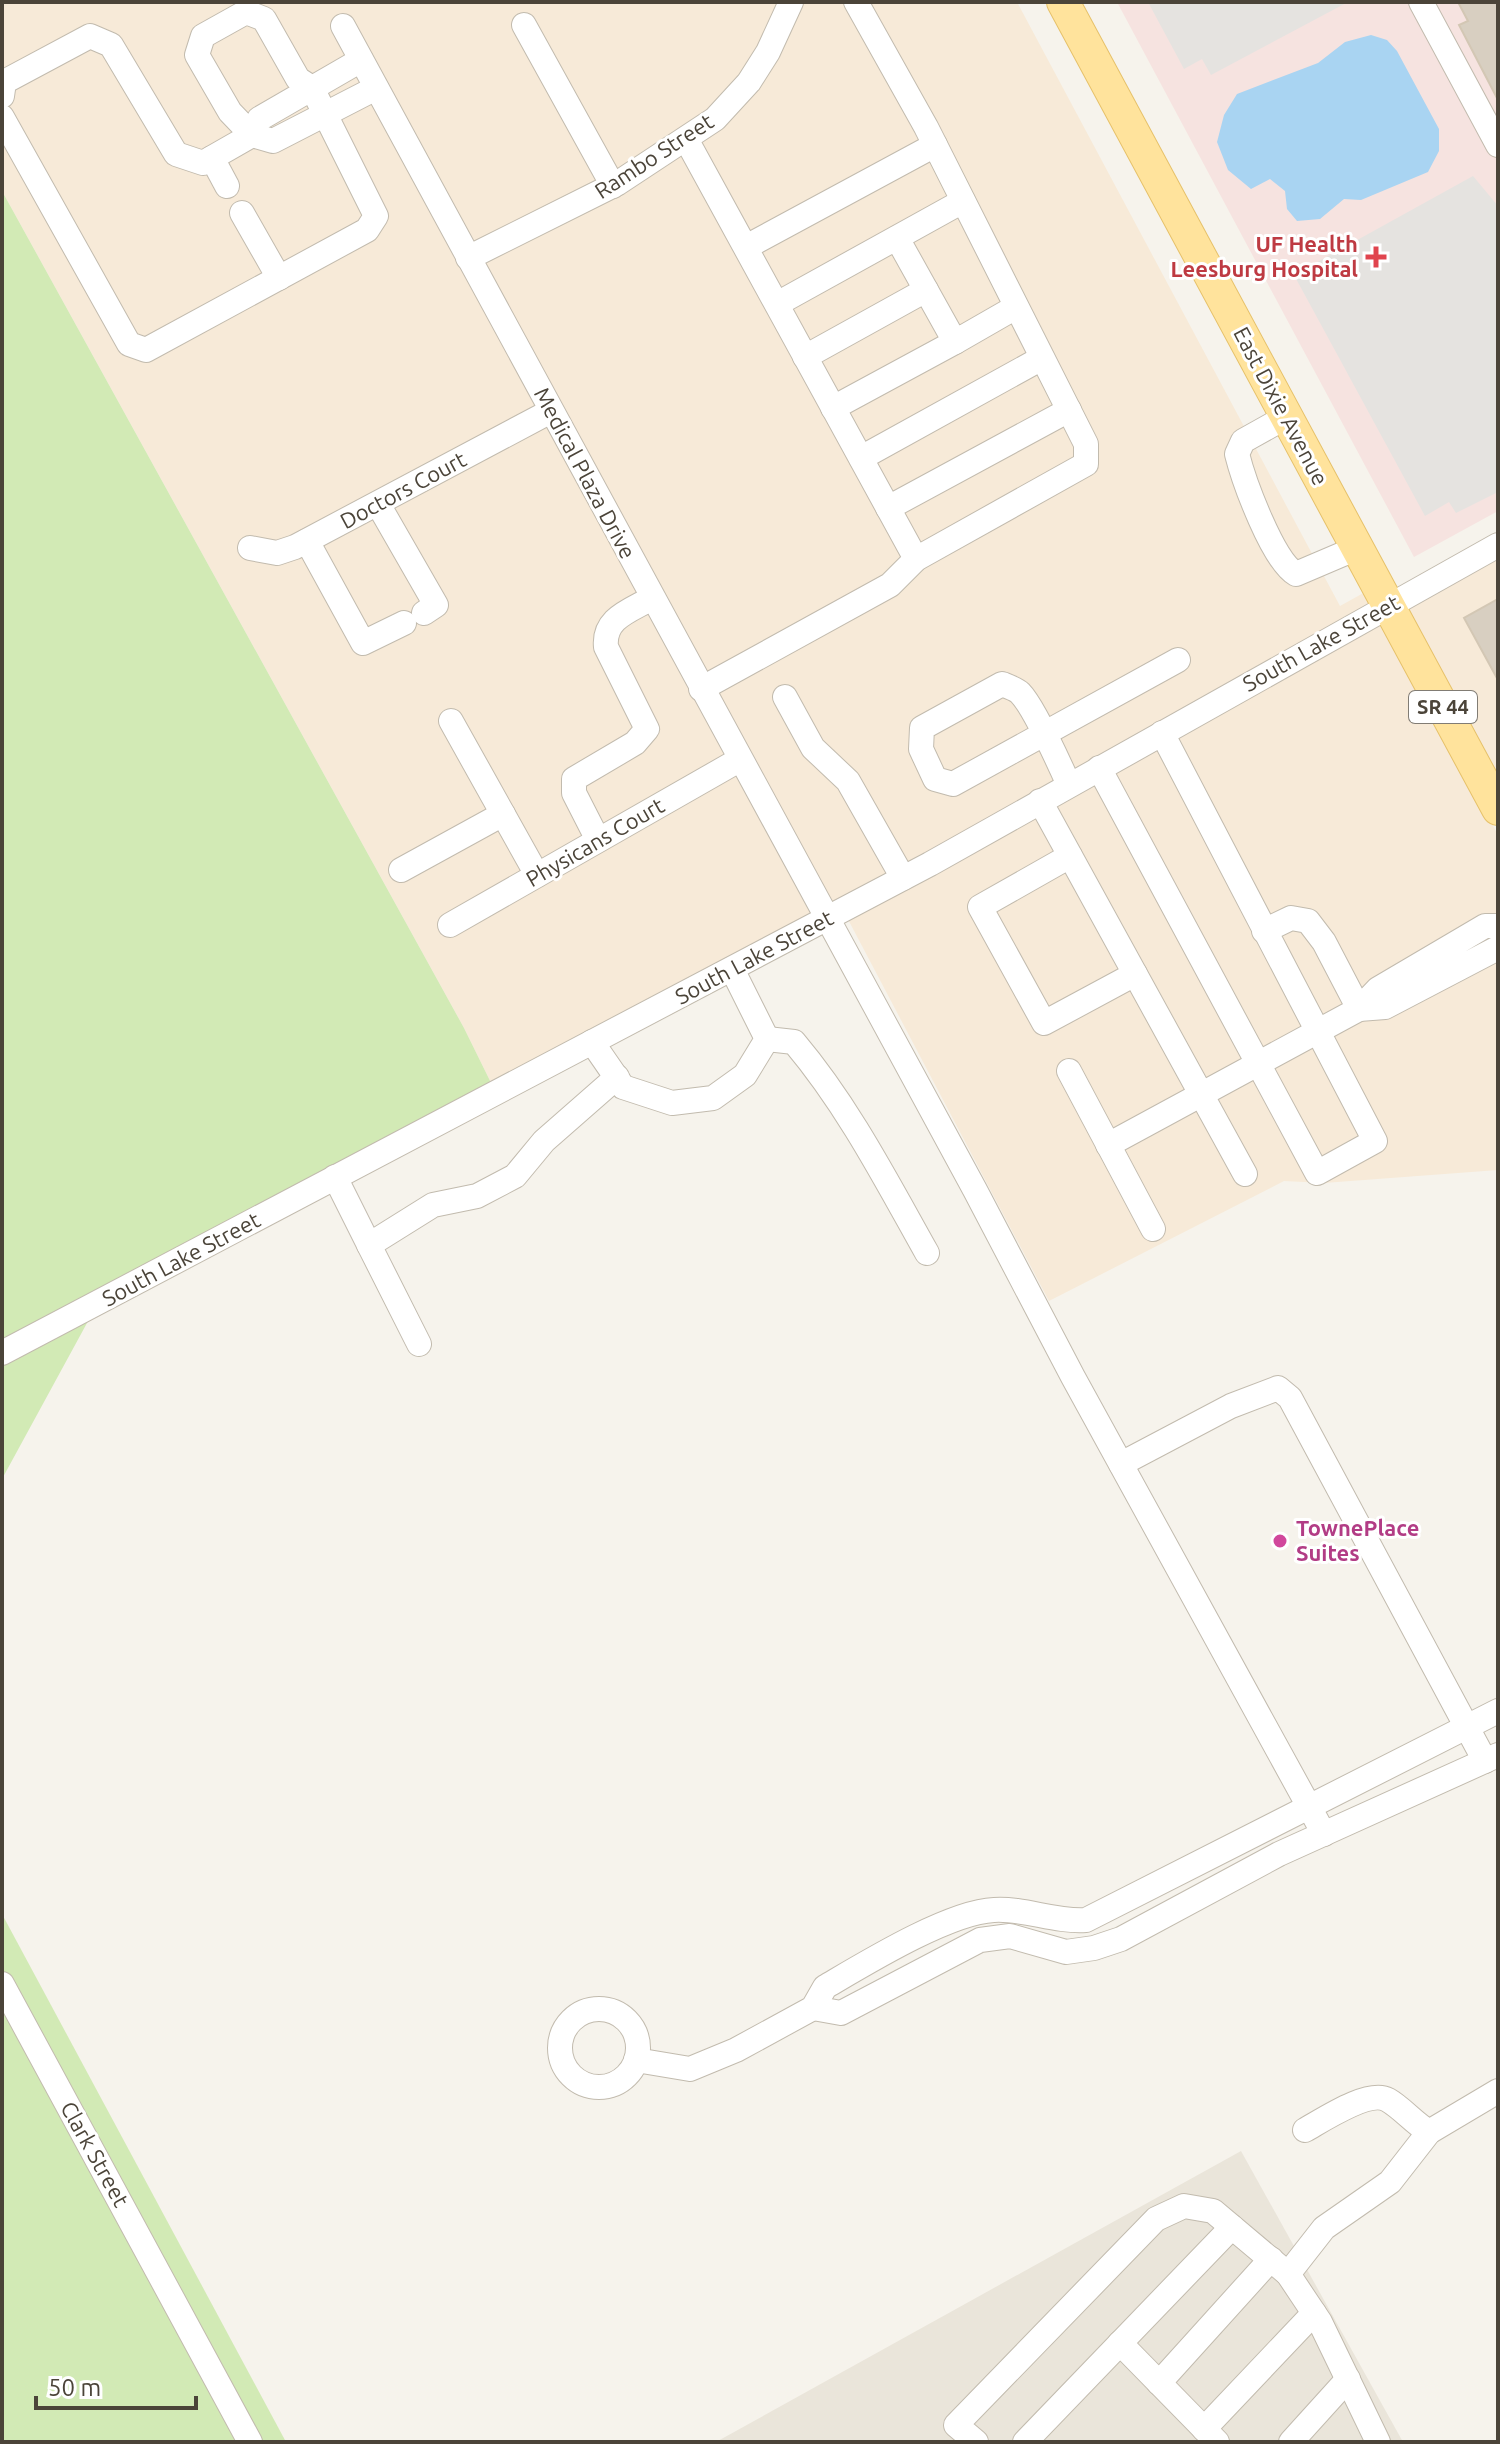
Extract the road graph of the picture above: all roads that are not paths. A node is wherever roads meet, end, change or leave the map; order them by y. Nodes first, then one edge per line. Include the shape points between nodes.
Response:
1 (791, 2) edge
2 (856, 2) edge
3 (1063, 2) edge
4 (1421, 2) edge
5 (524, 25) dead end
6 (343, 26) dead end
7 (361, 60) junction
8 (312, 88) junction
9 (376, 88) junction
10 (2, 96) edge
11 (324, 115) junction
12 (2, 117) edge
13 (252, 135) junction
14 (686, 139) junction
15 (935, 145) junction
16 (1498, 145) edge
17 (212, 158) junction
18 (227, 186) dead end
19 (613, 186) junction
20 (963, 201) junction
21 (242, 213) dead end
22 (897, 238) junction
23 (746, 247) junction
24 (468, 258) junction
25 (279, 278) junction
26 (926, 290) junction
27 (777, 304) junction
28 (1016, 307) junction
29 (955, 342) junction
30 (805, 357) junction
31 (1042, 358) junction
32 (833, 408) junction
33 (1069, 410) junction
34 (551, 411) junction
35 (1286, 417) junction
36 (861, 458) junction
37 (378, 504) junction
38 (888, 508) junction
39 (307, 541) junction
40 (1498, 545) edge
41 (250, 548) dead end
42 (1357, 548) junction
43 (916, 559) junction
44 (652, 598) junction
45 (1388, 604) junction
46 (1178, 660) dead end
47 (701, 689) junction
48 (785, 697) dead end
49 (451, 721) dead end
50 (1162, 733) junction
51 (1044, 736) junction
52 (739, 760) junction
53 (1099, 768) junction
54 (1069, 785) junction
55 (1040, 801) junction
56 (1498, 809) edge
57 (503, 814) junction
58 (598, 840) junction
59 (1070, 856) junction
60 (401, 870) dead end
61 (537, 875) junction
62 (903, 878) junction
63 (825, 920) junction
64 (450, 925) dead end
65 (1498, 926) edge
66 (1264, 931) junction
67 (1498, 948) edge
68 (732, 969) junction
69 (1135, 974) junction
70 (1414, 980) junction
71 (1359, 1009) junction
72 (1316, 1032) junction
73 (767, 1039) junction
74 (592, 1042) junction
75 (1258, 1063) junction
76 (1069, 1071) dead end
77 (617, 1077) junction
78 (1201, 1093) junction
79 (1108, 1145) junction
80 (1245, 1174) dead end
81 (335, 1177) junction
82 (1153, 1229) dead end
83 (369, 1245) junction
84 (927, 1253) dead end
85 (419, 1344) dead end
86 (2, 1353) edge
87 (1121, 1464) junction
88 (1498, 1711) edge
89 (1467, 1726) junction
90 (1492, 1758) edge
91 (1310, 1807) junction
92 (1324, 1834) junction
93 (1138, 1894) junction
94 (1153, 1922) junction
95 (924, 1935) junction
96 (938, 1959) junction
97 (2, 1984) edge
98 (813, 2008) junction
99 (636, 2060) dead end
100 (1498, 2091) edge
101 (1305, 2130) dead end
102 (1429, 2132) junction
103 (1232, 2227) junction
104 (1280, 2266) junction
105 (1314, 2313) junction
106 (1120, 2343) junction
107 (1348, 2379) junction
108 (1159, 2383) junction
109 (1211, 2435) edge
110 (250, 2442) edge
111 (976, 2442) edge
112 (1025, 2442) edge
113 (1291, 2442) edge
114 (1378, 2442) edge

1 - 14 street, Rambo Street via 749,82 715,119
2 - 15 street
3 - 35 main road, East Dixie Avenue / SR 44
4 - 16 street
5 - 19 street
6 - 7 street, Medical Plaza Drive
7 - 8 street
7 - 9 street, Medical Plaza Drive
8 - 11 street
8 - 13 street via 259,119
8 - 13 street via 298,79 264,19 246,12 203,36 197,55 230,112
9 - 11 street
9 - 24 street, Medical Plaza Drive
10 - 17 street via 4,82 90,36 111,45 176,154 203,163
11 - 13 street via 273,141
11 - 25 street via 376,216 367,230
12 - 25 street via 129,344 146,350
13 - 17 street
14 - 19 street, Rambo Street
14 - 23 street
15 - 20 street
15 - 23 street
17 - 18 street
19 - 24 street, Rambo Street
20 - 22 street
20 - 28 street
21 - 25 street
22 - 26 street
22 - 27 street
23 - 27 street
24 - 34 street, Medical Plaza Drive
26 - 29 street
26 - 30 street
27 - 30 street
28 - 29 street
28 - 31 street
29 - 32 street
30 - 32 street
31 - 33 street
31 - 36 street
32 - 36 street
33 - 38 street
33 - 43 street via 1086,444 1086,464
34 - 37 street, Doctors Court
34 - 44 street, Medical Plaza Drive
35 - 42 main road, East Dixie Avenue / SR 44
35 - 42 street via 1243,441 1237,454 1276,550 1296,574
36 - 38 street
37 - 39 street, Doctors Court
37 - 39 street via 436,605 414,618 363,643
38 - 43 street
39 - 41 street, Doctors Court via 277,553
40 - 45 street, South Lake Street
42 - 45 main road, East Dixie Avenue / SR 44
43 - 47 street via 890,585
44 - 47 street, Medical Plaza Drive
44 - 58 street via 614,620 605,635 647,729 635,743 574,779 574,793
45 - 50 street, South Lake Street
45 - 56 main road, East Dixie Avenue / SR 44
46 - 51 street
47 - 52 street, Medical Plaza Drive
48 - 62 street via 813,748 848,781
49 - 57 street
50 - 53 street, South Lake Street
50 - 66 street
51 - 51 street via 1020,693 1002,684 922,728 921,749 935,779 953,784
51 - 54 street
52 - 58 street, Physicans Court
52 - 63 street, Medical Plaza Drive
53 - 54 street, South Lake Street
53 - 75 street
54 - 55 street, South Lake Street
55 - 59 street
55 - 62 street, South Lake Street
57 - 60 street
57 - 61 street
58 - 61 street, Physicans Court
59 - 69 street
59 - 69 street via 980,907 1037,1011 1044,1023
61 - 64 street, Physicans Court
62 - 63 street, South Lake Street
63 - 68 street, South Lake Street
63 - 87 street, Medical Plaza Drive
65 - 70 street via 1485,926
66 - 71 street via 1297,917 1308,921
66 - 72 street
67 - 70 street
68 - 73 street
68 - 74 street, South Lake Street
69 - 78 street
70 - 71 street via 1378,989
71 - 72 street
72 - 75 street
72 - 75 street via 1375,1141 1317,1173
73 - 77 street via 745,1075 713,1098 672,1103 623,1087
73 - 84 street via 794,1042 819,1072
74 - 77 street
74 - 81 street, South Lake Street
75 - 78 street
76 - 79 street
77 - 83 street via 544,1141 515,1176 477,1196 433,1205
78 - 79 street
78 - 80 street
79 - 82 street
81 - 83 street
81 - 86 street, South Lake Street
83 - 85 street
87 - 89 street via 1231,1406 1278,1388 1290,1398
87 - 91 street, Medical Plaza Drive
88 - 89 street
89 - 90 street
89 - 91 street
90 - 92 street
91 - 92 street, Medical Plaza Drive
91 - 93 street
92 - 94 street
93 - 94 street
93 - 95 street via 1086,1920 1063,1922 996,1909 968,1913
94 - 96 street via 1094,1948 1066,1952 1010,1936 980,1940
95 - 96 street
95 - 98 street via 825,1987
96 - 98 street via 841,2013
97 - 110 street, Clark Street
98 - 99 street via 690,2069
100 - 102 street
101 - 102 street via 1359,2101 1379,2097
102 - 104 street via 1390,2182
103 - 104 street
103 - 106 street
103 - 111 street via 1213,2211 1184,2206 1156,2219 956,2425
104 - 105 street
104 - 108 street
105 - 107 street
105 - 109 street
106 - 108 street
106 - 112 street
107 - 113 street
107 - 114 street
108 - 109 street

